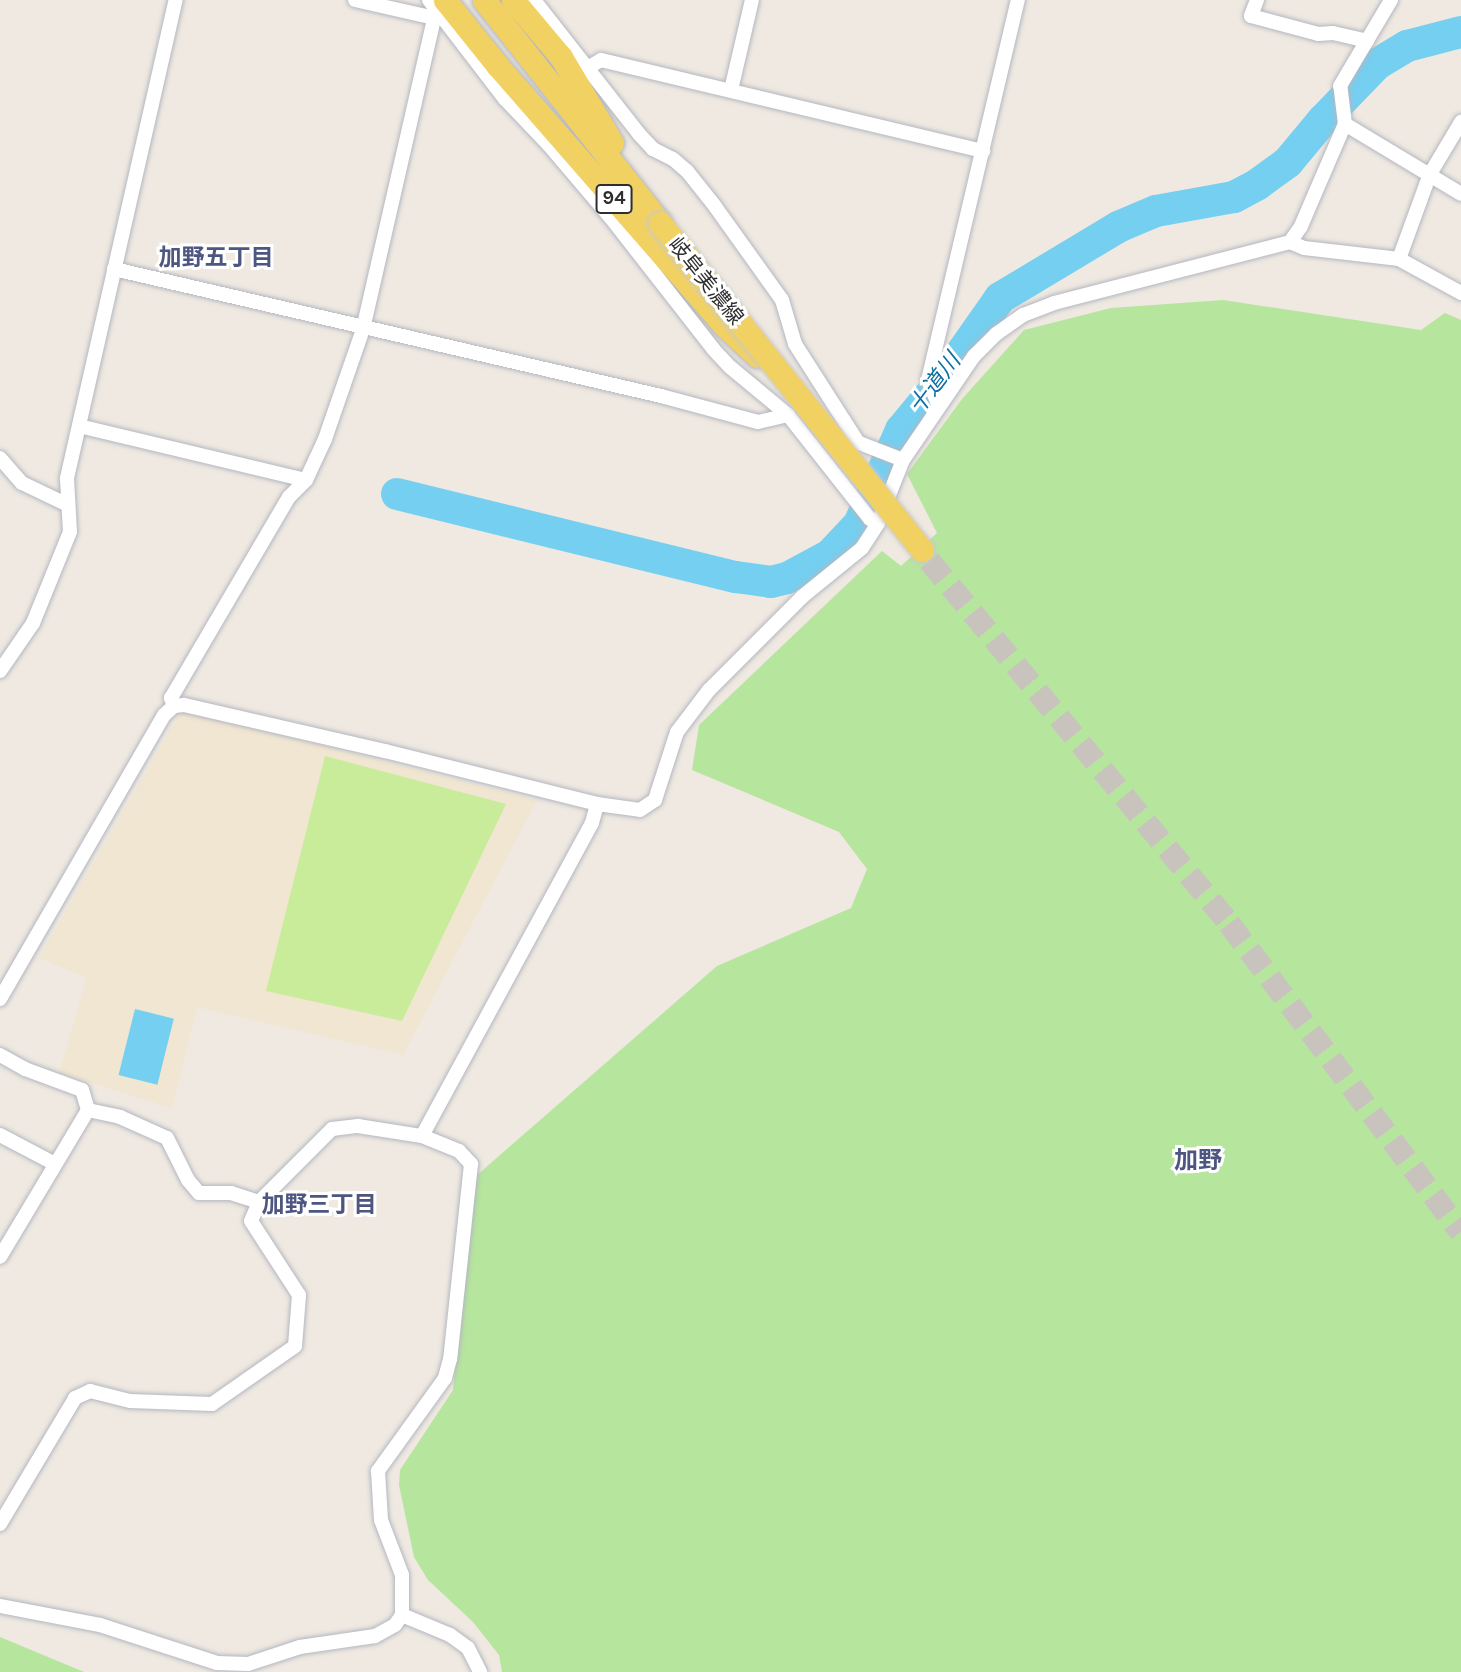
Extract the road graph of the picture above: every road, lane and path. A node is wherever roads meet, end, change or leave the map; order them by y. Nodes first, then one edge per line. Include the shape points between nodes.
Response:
1 (176, 0) edge
2 (355, 0) edge
3 (429, 0) edge
4 (484, 0) edge
5 (513, 0) edge
6 (534, 0) edge
7 (752, 0) edge
8 (1018, 0) edge
9 (1257, 0) edge
10 (1391, 0) edge
11 (440, 11) edge
12 (1367, 41) junction
13 (589, 67) junction
14 (731, 90) junction
15 (1343, 118) junction
16 (1461, 122) edge
17 (982, 151) junction
18 (1430, 174) junction
19 (1461, 194) edge
20 (660, 223) junction
21 (1290, 242) junction
22 (1399, 259) junction
23 (114, 269) junction
24 (1461, 293) edge
25 (363, 330) junction
26 (793, 389) junction
27 (935, 397) junction
28 (788, 415) junction
29 (79, 426) junction
30 (797, 428) junction
31 (857, 441) junction
32 (895, 457) junction
33 (0, 458) edge
34 (306, 480) junction
35 (68, 505) junction
36 (878, 523) junction
37 (926, 555) tunnel mouth
38 (0, 671) edge
39 (174, 706) junction
40 (597, 804) junction
41 (0, 999) edge
42 (0, 1055) edge
43 (88, 1110) junction
44 (0, 1135) edge
45 (422, 1136) junction
46 (55, 1164) junction
47 (259, 1202) junction
48 (0, 1256) edge
49 (0, 1524) edge
50 (0, 1606) edge
51 (402, 1615) junction
52 (480, 1672) edge

1 - 23 street
2 - 11 street
3 - 11 street
4 - 20 main road, 岐阜美濃線 / 94
5 - 20 main road, 94 via 561,57
6 - 13 street
7 - 14 street
8 - 17 street
9 - 12 street via 1251,16
10 - 12 street
11 - 25 street
11 - 26 main road, 94, bridge via 496,65 724,324
11 - 28 street via 505,99 611,218 714,349
12 - 15 street via 1340,86
13 - 14 street via 601,60
13 - 31 street via 653,149 680,165 715,205 782,300 795,344
14 - 17 street
15 - 18 street
15 - 21 street via 1301,226
16 - 18 street
17 - 27 street via 928,380
18 - 19 street
18 - 22 street
20 - 26 main road, 岐阜美濃線 / 94, bridge
21 - 22 street via 1304,248
21 - 27 street via 1023,315
22 - 24 street
23 - 25 street
23 - 29 street
25 - 28 street via 758,422
25 - 34 street
26 - 37 main road, 岐阜美濃線 / 94, bridge
27 - 32 street
28 - 30 street
29 - 34 street
29 - 35 street via 67,478
30 - 31 street
30 - 36 street
31 - 32 street
32 - 36 street
33 - 35 street via 22,483
34 - 39 street via 289,497 178,686 171,698
35 - 38 street via 70,532 37,612
36 - 40 street via 862,548 803,596 709,690 677,732 654,800 640,810
39 - 40 street
39 - 41 street via 164,715
40 - 45 street via 592,823
42 - 43 street via 82,1090
43 - 46 street
43 - 47 street via 120,1117 167,1138 200,1194 231,1193
44 - 46 street
45 - 47 street via 358,1126 332,1129
45 - 51 street via 459,1151 471,1164 450,1359 444,1378 378,1471 381,1520 401,1575
46 - 48 street
47 - 49 street via 251,1221 299,1295 295,1346 212,1404 130,1401 90,1391 75,1398
50 - 51 street via 100,1625 217,1663 248,1664 300,1647 375,1636 395,1625
51 - 52 street via 450,1635 468,1648

